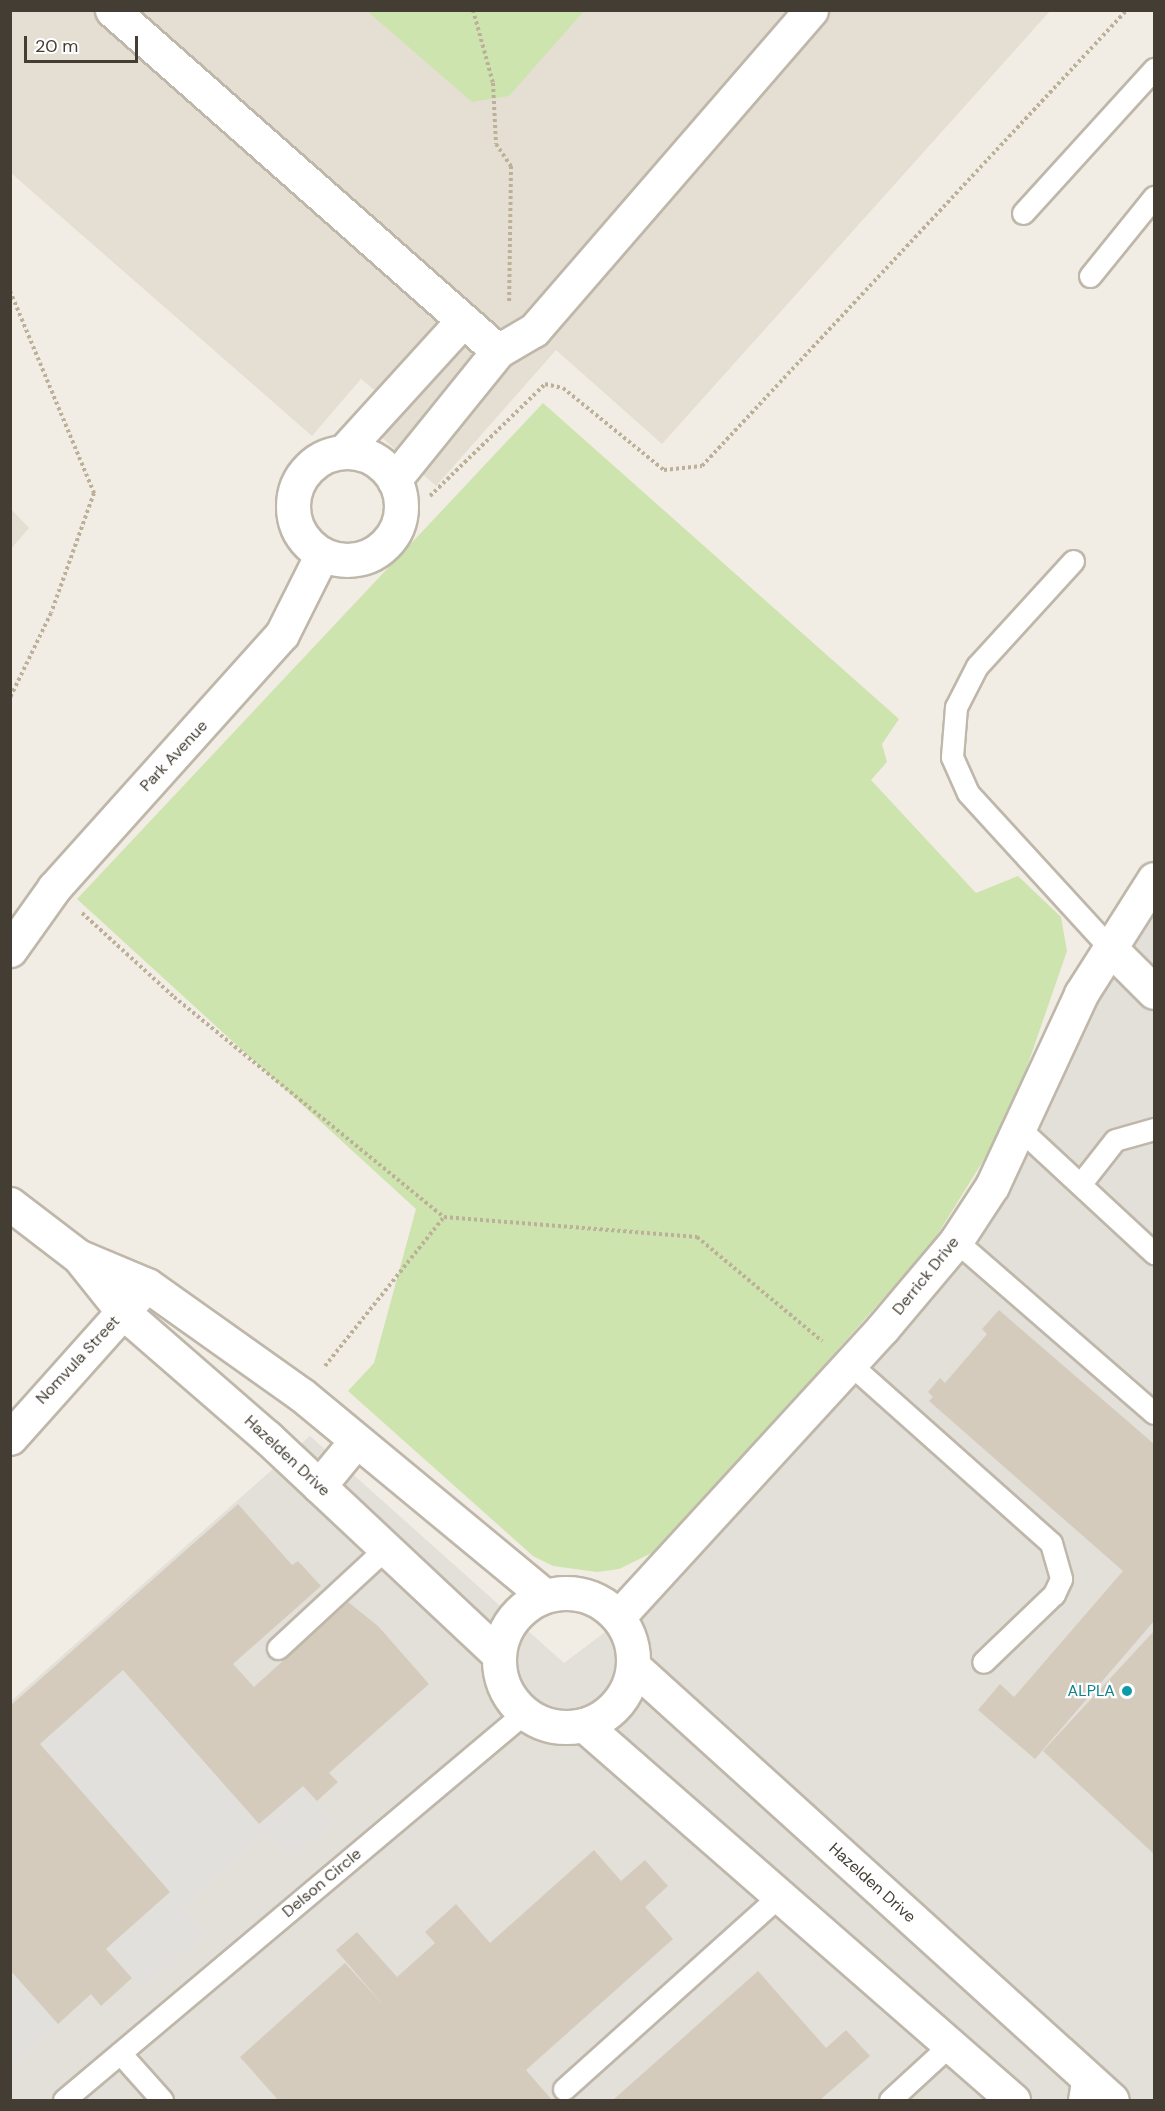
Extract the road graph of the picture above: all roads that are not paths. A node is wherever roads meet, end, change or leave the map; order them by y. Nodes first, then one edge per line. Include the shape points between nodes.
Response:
1 (112, 10) edge
2 (811, 10) edge
3 (1155, 69) edge
4 (1155, 197) edge
5 (1023, 213) dead end
6 (1090, 276) dead end
7 (463, 321) junction
8 (498, 351) junction
9 (344, 451) junction
10 (398, 493) junction
11 (322, 554) junction
12 (1073, 561) dead end
13 (1155, 879) edge
14 (1110, 948) junction
15 (10, 950) edge
16 (1155, 992) edge
17 (1155, 1129) edge
18 (1020, 1130) junction
19 (1082, 1182) junction
20 (10, 1204) edge
21 (956, 1241) junction
22 (1155, 1253) edge
23 (79, 1257) junction
24 (147, 1285) junction
25 (123, 1312) junction
26 (850, 1364) junction
27 (1155, 1413) edge
28 (10, 1438) edge
29 (356, 1441) junction
30 (319, 1486) junction
31 (386, 1548) junction
32 (544, 1595) junction
33 (618, 1617) junction
34 (278, 1648) dead end
35 (498, 1654) junction
36 (983, 1662) dead end
37 (633, 1666) junction
38 (524, 1713) junction
39 (584, 1725) junction
40 (781, 1894) junction
41 (952, 2043) junction
42 (120, 2053) junction
43 (1081, 2087) edge
44 (564, 2089) dead end
45 (64, 2100) edge
46 (162, 2100) edge
47 (890, 2100) edge
48 (1013, 2100) edge
49 (1112, 2100) edge

1 - 7 street
2 - 8 street via 534,330
3 - 5 lane
4 - 6 lane
7 - 8 street
7 - 9 street
8 - 10 street
9 - 10 street via 377,460
9 - 11 street via 312,465 295,494 298,529
10 - 11 street via 389,541 375,552 340,559
11 - 15 street, Park Avenue via 300,605 254,669 54,888
12 - 14 lane via 977,666 956,707 952,757 968,793
13 - 14 street, Derrick Drive
14 - 16 street
14 - 18 street, Derrick Drive via 1081,994
17 - 19 lane via 1132,1131 1115,1140
18 - 19 lane
18 - 21 street, Derrick Drive
19 - 22 lane
20 - 23 street, Hazelden Drive
21 - 26 street, Derrick Drive
21 - 27 lane
23 - 24 street, Hazelden Drive
23 - 25 street, Hazelden Drive
24 - 25 street, Nomvula Street
24 - 29 street, Hazelden Drive via 302,1395
25 - 28 street, Nomvula Street
25 - 30 street, Hazelden Drive
26 - 33 street, Derrick Drive
26 - 36 lane via 1051,1543 1060,1579 1054,1594
29 - 30 street
29 - 32 street, Hazelden Drive
30 - 31 street, Hazelden Drive
31 - 34 lane
31 - 35 street, Hazelden Drive
32 - 33 street via 588,1597
32 - 35 street via 522,1608 505,1629
33 - 37 street via 632,1646
35 - 38 street via 504,1686
37 - 39 street via 618,1702
37 - 43 street, Hazelden Drive
38 - 39 street via 553,1726
38 - 42 lane, Delson Circle
39 - 40 street
40 - 41 street
40 - 44 lane
41 - 47 lane
41 - 48 street
42 - 45 lane, Delson Circle
42 - 46 lane
43 - 49 street, Hazelden Drive

